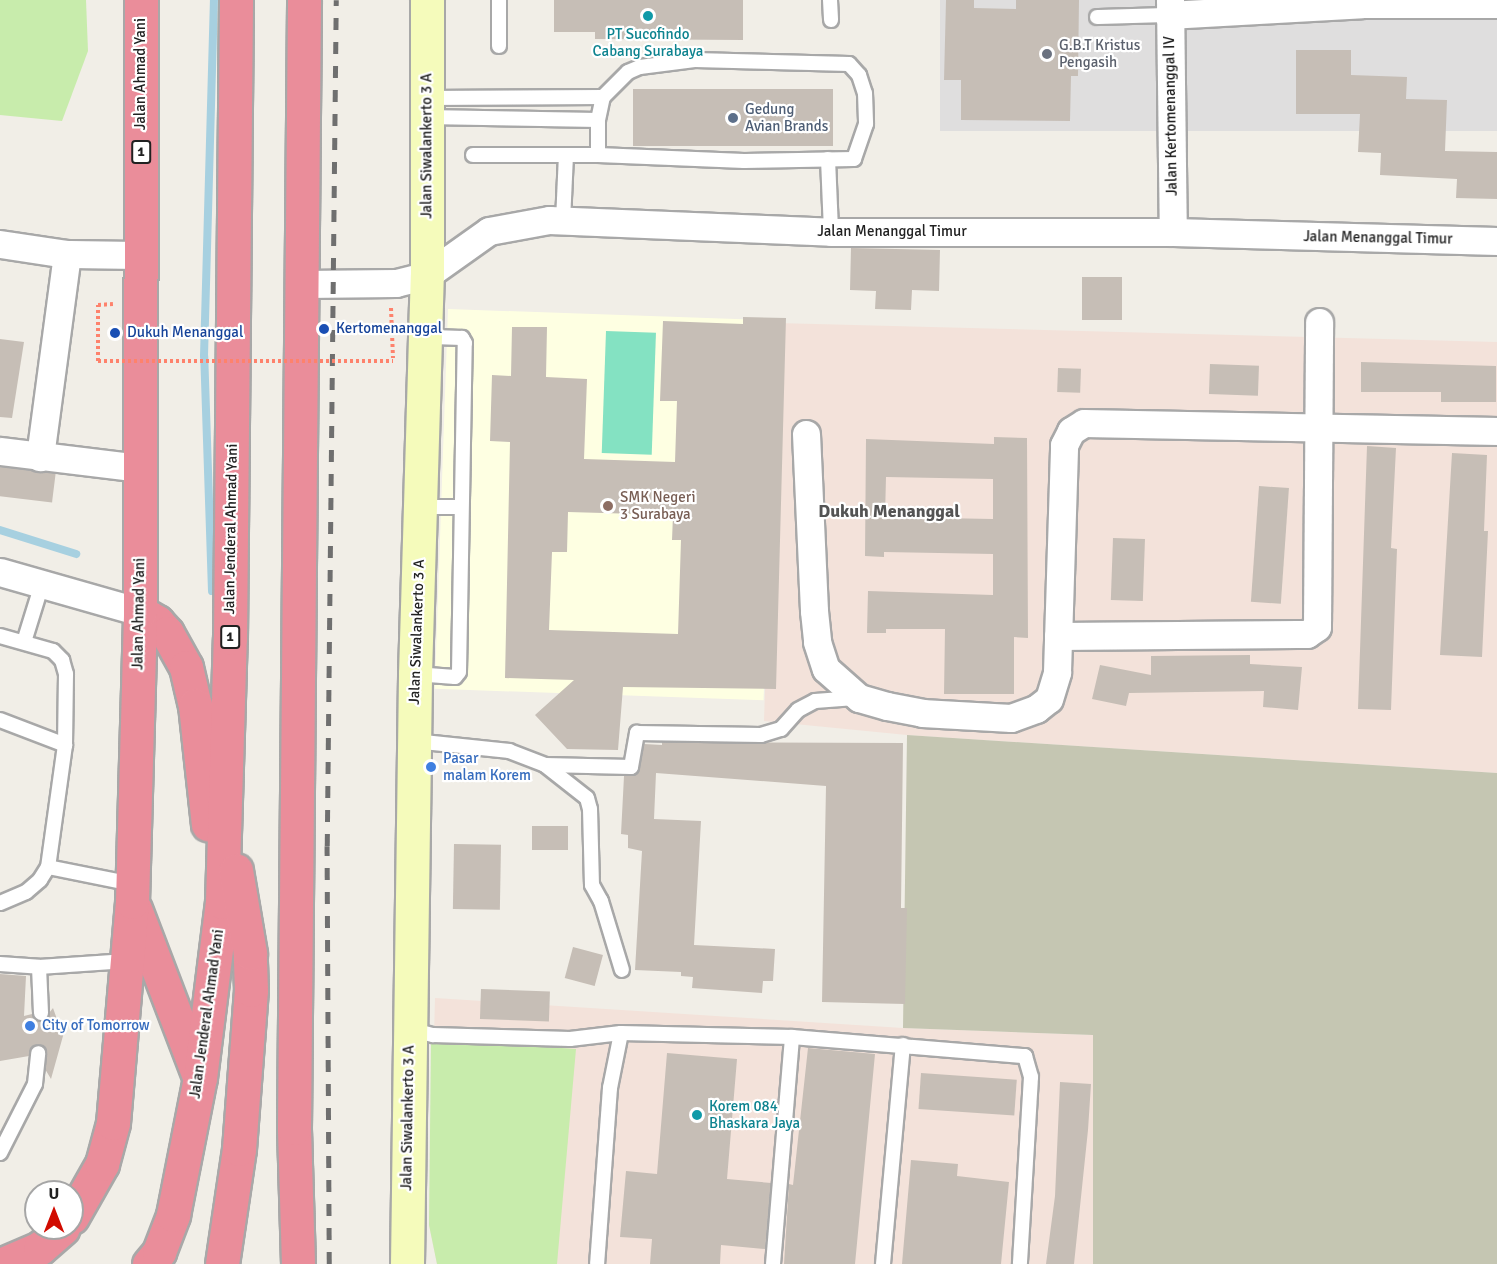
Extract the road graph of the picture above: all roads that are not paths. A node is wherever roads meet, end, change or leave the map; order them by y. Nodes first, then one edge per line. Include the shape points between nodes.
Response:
1 (141, 0) edge
2 (236, 0) edge
3 (304, 0) edge
4 (427, 0) edge
5 (499, 0) edge
6 (830, 0) edge
7 (1497, 4) edge
8 (1169, 8) edge
9 (1097, 17) dead end
10 (831, 20) dead end
11 (499, 46) dead end
12 (603, 97) junction
13 (426, 108) junction
14 (598, 120) junction
15 (473, 155) dead end
16 (598, 155) junction
17 (566, 156) junction
18 (828, 159) junction
19 (563, 221) junction
20 (831, 232) junction
21 (1173, 232) junction
22 (1497, 241) edge
23 (0, 243) edge
24 (67, 254) junction
25 (141, 255) junction
26 (427, 275) junction
27 (304, 284) junction
28 (1319, 322) dead end
29 (426, 337) junction
30 (1319, 430) junction
31 (1497, 431) edge
32 (806, 434) dead end
33 (0, 451) edge
34 (40, 457) junction
35 (140, 468) junction
36 (420, 507) junction
37 (461, 507) junction
38 (0, 572) edge
39 (42, 584) junction
40 (140, 612) junction
41 (0, 636) edge
42 (1058, 636) junction
43 (24, 642) junction
44 (415, 674) junction
45 (859, 698) junction
46 (0, 720) edge
47 (414, 741) junction
48 (65, 746) junction
49 (545, 765) junction
50 (224, 831) junction
51 (48, 867) junction
52 (133, 893) junction
53 (222, 902) junction
54 (0, 903) edge
55 (127, 961) junction
56 (0, 964) edge
57 (39, 967) junction
58 (622, 970) dead end
59 (41, 1013) dead end
60 (409, 1028) junction
61 (621, 1033) junction
62 (792, 1037) junction
63 (903, 1045) junction
64 (38, 1053) dead end
65 (200, 1078) junction
66 (294, 1128) junction
67 (0, 1153) edge
68 (84, 1196) edge
69 (49, 1240) edge
70 (3, 1264) edge
71 (148, 1264) edge
72 (222, 1264) edge
73 (281, 1264) edge
74 (298, 1264) edge
75 (407, 1264) edge
76 (597, 1264) edge
77 (773, 1264) edge
78 (883, 1264) edge
79 (1020, 1264) edge

1 - 25 highway, Jalan Ahmad Yani / 1
2 - 50 highway, Jalan Jenderal Ahmad Yani / 1
3 - 27 highway
4 - 13 main road, Jalan Siwalankerto 3 A
5 - 11 lane
6 - 10 lane
7 - 8 street
8 - 9 lane
8 - 21 street, Jalan Kertomenanggal IV
12 - 13 lane
12 - 14 lane
12 - 18 lane via 628,72 656,63 695,60 849,64 859,75 865,93 866,124 854,159
13 - 14 lane
13 - 26 main road, Jalan Siwalankerto 3 A
14 - 16 lane
15 - 17 lane
16 - 17 lane
16 - 18 lane via 744,161
17 - 19 lane
18 - 20 lane
19 - 20 street, Jalan Menanggal Timur
19 - 26 street, Jalan Menanggal Timur via 489,231
20 - 21 street, Jalan Menanggal Timur
21 - 22 street, Jalan Menanggal Timur
23 - 24 street
24 - 25 street
24 - 34 street
25 - 35 highway, Jalan Ahmad Yani / 1
26 - 27 street, Jalan Menanggal Timur via 396,283
26 - 29 main road, Jalan Siwalankerto 3 A
27 - 66 highway
28 - 30 street
29 - 36 main road, Jalan Siwalankerto 3 A
29 - 37 lane via 462,338 465,343
30 - 31 street
30 - 42 street via 1319,619 1312,631
30 - 42 street via 1084,423 1071,430 1064,445
32 - 45 street via 817,642 826,669
33 - 34 street
34 - 35 street
35 - 40 highway, Jalan Ahmad Yani / 1
36 - 37 lane
36 - 44 main road, Jalan Siwalankerto 3 A
37 - 44 lane via 458,675
38 - 39 street
39 - 40 street
39 - 43 lane
40 - 52 highway, Jalan Ahmad Yani / 1
40 - 53 highway via 157,621 186,667 195,705
41 - 43 lane
42 - 45 street via 1057,672 1049,699 1036,709 1011,718 922,713
43 - 48 lane via 53,651 62,660 66,674
44 - 47 main road, Jalan Siwalankerto 3 A
45 - 49 lane via 815,701 798,710 781,729 761,735 637,733 632,767
46 - 48 lane
47 - 49 lane via 485,746
47 - 60 main road, Jalan Siwalankerto 3 A
48 - 51 lane
49 - 58 lane via 586,798 590,809 592,885 601,901
50 - 53 highway, Jalan Jenderal Ahmad Yani / 1
50 - 72 highway via 239,878 250,952 251,990 238,1161
51 - 52 lane
51 - 54 lane via 26,892
52 - 55 highway, Jalan Ahmad Yani / 1
52 - 65 highway
53 - 65 highway, Jalan Jenderal Ahmad Yani / 1
55 - 57 lane
55 - 68 highway, Jalan Ahmad Yani / 1 via 113,1123 102,1164
56 - 57 lane
57 - 59 lane
60 - 61 lane via 433,1035 570,1040
60 - 75 main road, Jalan Siwalankerto 3 A
61 - 62 lane
61 - 76 lane via 610,1088
62 - 63 lane
62 - 77 lane
63 - 78 lane
63 - 79 lane via 1020,1053 1030,1062
64 - 67 lane via 35,1084
65 - 71 highway, Jalan Jenderal Ahmad Yani / 1 via 173,1215 159,1252
66 - 73 highway
66 - 74 highway
69 - 70 highway

